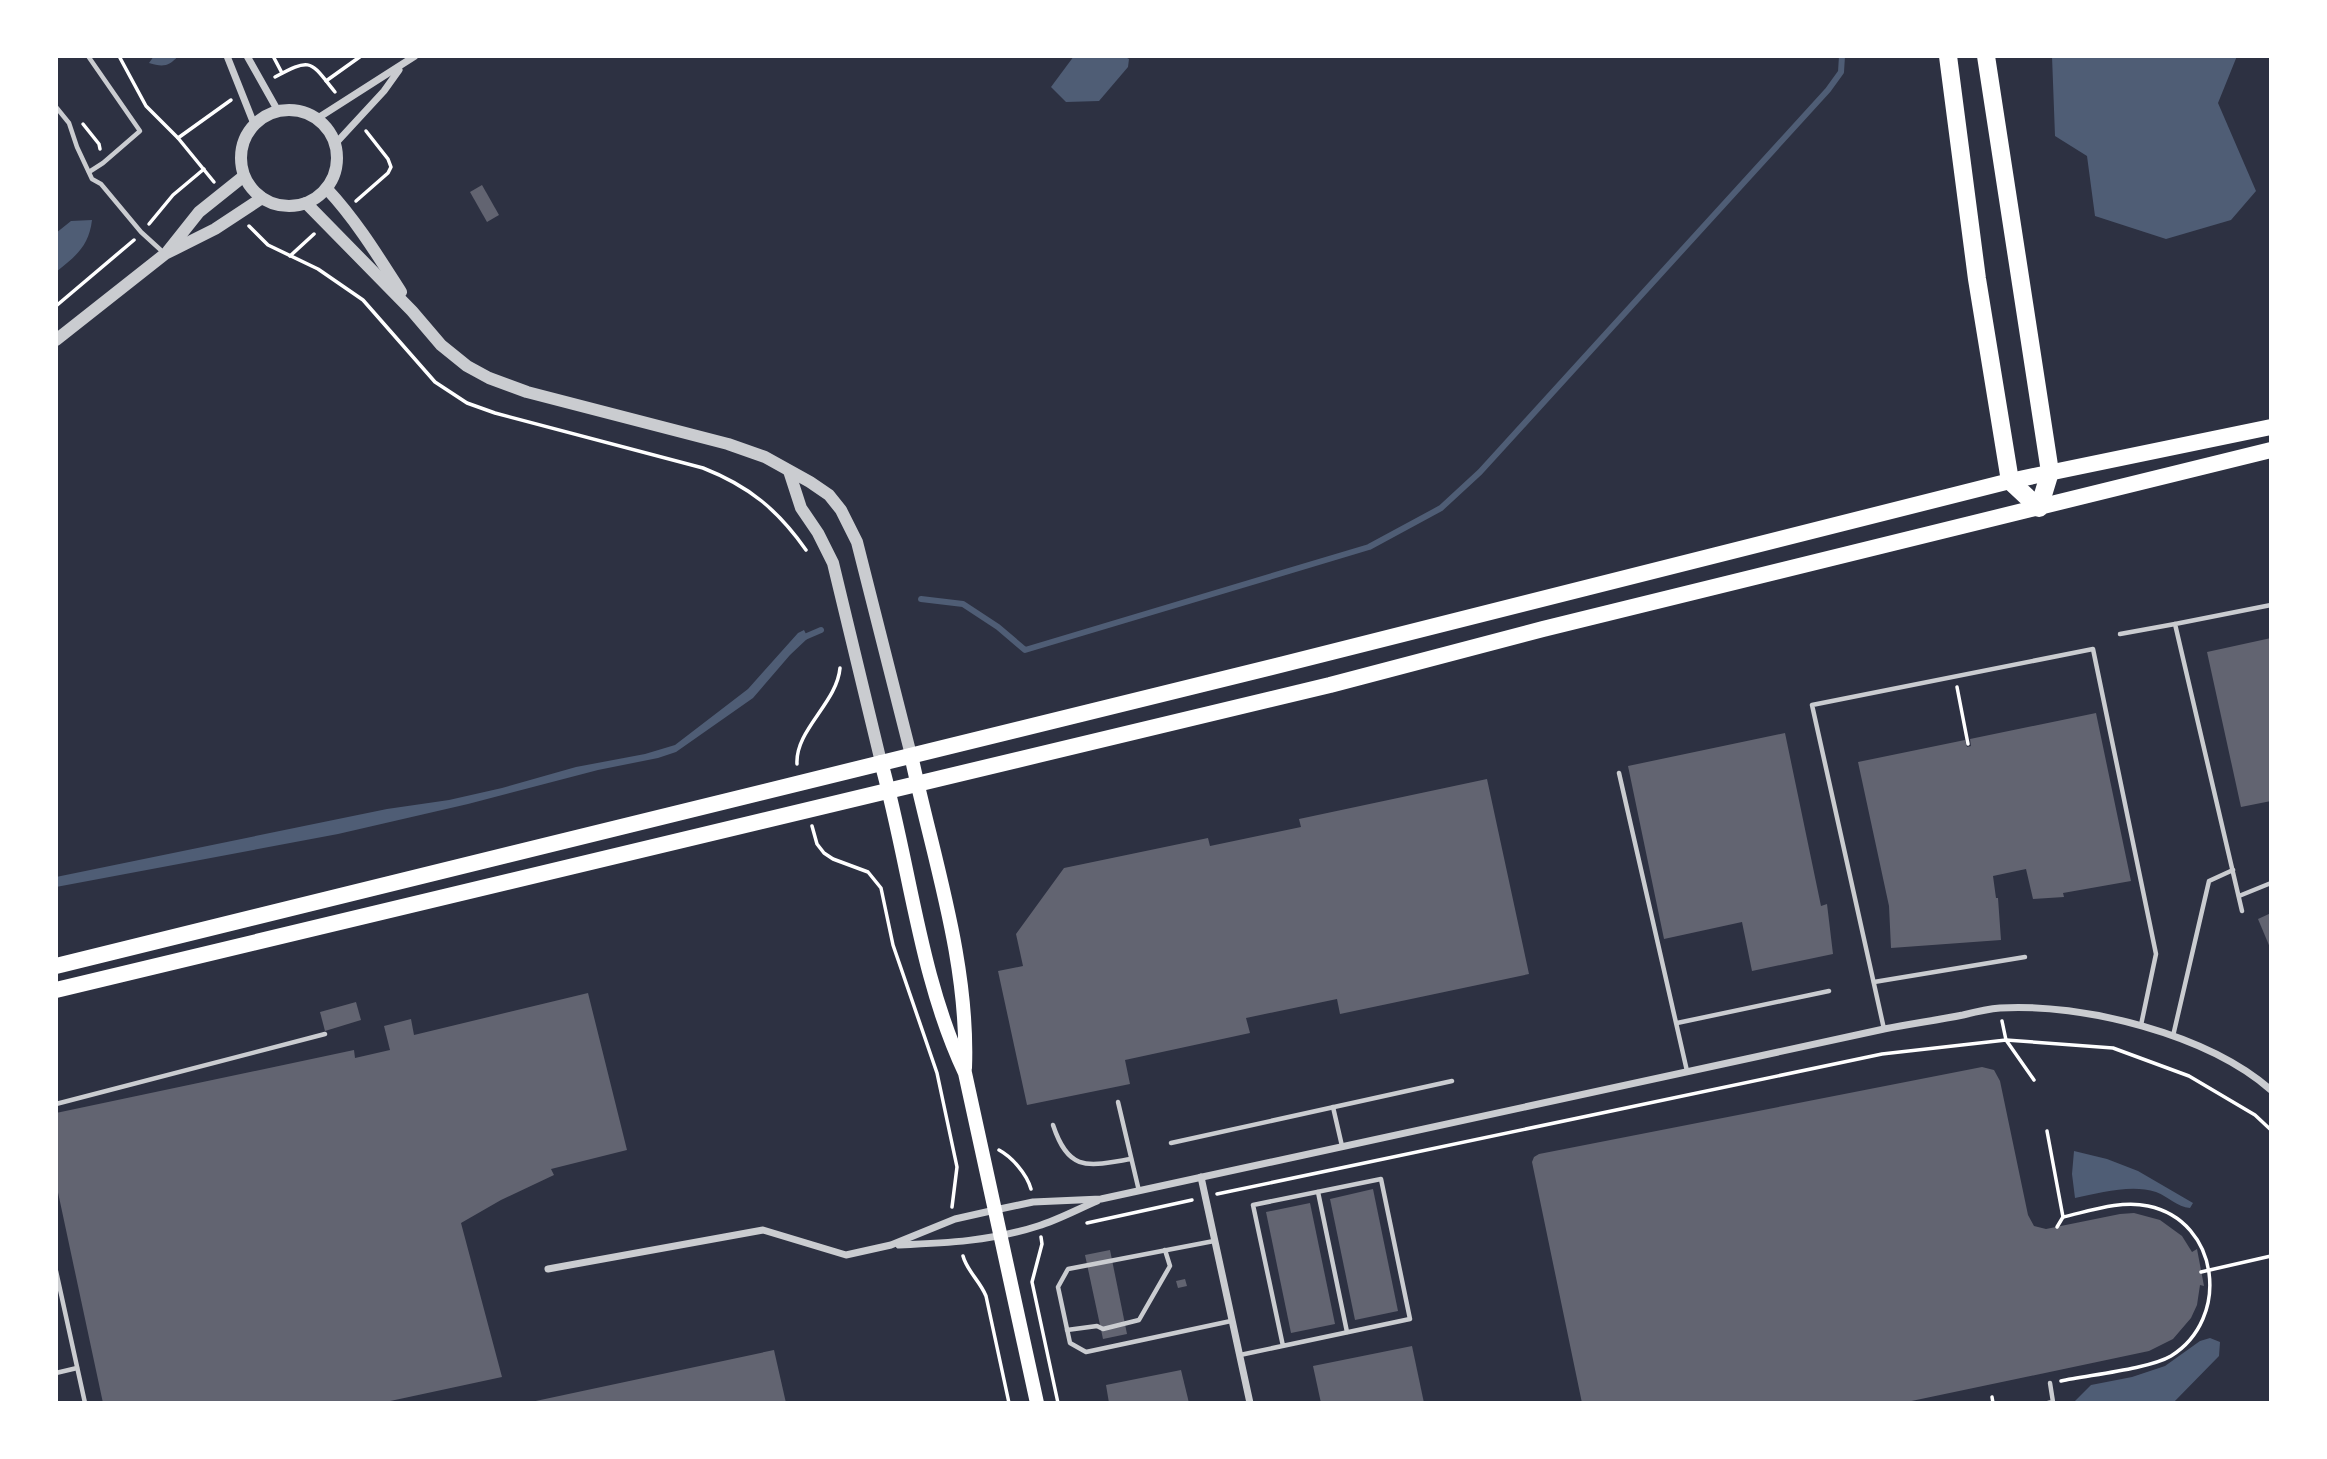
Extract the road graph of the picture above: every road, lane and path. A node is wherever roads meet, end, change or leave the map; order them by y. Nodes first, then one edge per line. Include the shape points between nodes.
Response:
1 (88, 56) edge
2 (119, 56) edge
3 (227, 56) edge
4 (247, 56) edge
5 (273, 56) edge
6 (361, 56) edge
7 (415, 56) edge
8 (1948, 56) edge
9 (1986, 56) edge
10 (401, 67) junction
11 (282, 73) dead end
12 (343, 102) junction
13 (56, 107) edge
14 (278, 111) junction
15 (318, 118) junction
16 (358, 120) junction
17 (254, 124) junction
18 (336, 143) junction
19 (204, 169) dead end
20 (89, 172) junction
21 (244, 176) junction
22 (327, 189) junction
23 (262, 198) junction
24 (306, 204) junction
25 (345, 209) junction
26 (238, 212) junction
27 (326, 224) junction
28 (165, 254) junction
29 (290, 256) junction
30 (412, 311) junction
31 (56, 340) edge
32 (2271, 428) edge
33 (2271, 450) edge
34 (789, 471) junction
35 (2050, 472) junction
36 (2010, 481) junction
37 (2039, 508) junction
38 (811, 560) dead end
39 (2271, 605) edge
40 (2175, 624) junction
41 (2120, 634) dead end
42 (840, 663) dead end
43 (1955, 677) junction
44 (1968, 744) dead end
45 (911, 755) junction
46 (881, 762) junction
47 (1619, 773) dead end
48 (801, 783) junction
49 (917, 784) junction
50 (889, 791) junction
51 (808, 810) junction
52 (2233, 870) junction
53 (2271, 883) edge
54 (2239, 897) junction
55 (2242, 911) dead end
56 (2025, 957) dead end
57 (56, 966) edge
58 (1874, 982) junction
59 (56, 990) edge
60 (1829, 991) dead end
61 (1999, 1008) junction
62 (1677, 1023) junction
63 (2141, 1025) junction
64 (1884, 1029) junction
65 (325, 1034) dead end
66 (2172, 1037) junction
67 (2006, 1040) junction
68 (1687, 1072) junction
69 (965, 1073) junction
70 (2034, 1080) dead end
71 (1452, 1081) dead end
72 (2271, 1090) edge
73 (1118, 1102) dead end
74 (56, 1104) edge
75 (1333, 1107) junction
76 (1053, 1125) dead end
77 (2271, 1130) edge
78 (2047, 1131) dead end
79 (1171, 1143) dead end
80 (1342, 1147) junction
81 (1131, 1159) junction
82 (1201, 1177) junction
83 (1139, 1191) junction
84 (1318, 1192) junction
85 (1205, 1197) junction
86 (1101, 1199) junction
87 (995, 1210) junction
88 (2063, 1217) junction
89 (955, 1219) junction
90 (1078, 1225) dead end
91 (2057, 1227) dead end
92 (1001, 1236) junction
93 (1215, 1241) junction
94 (960, 1243) junction
95 (891, 1245) junction
96 (1165, 1250) junction
97 (2271, 1256) edge
98 (548, 1269) dead end
99 (56, 1272) edge
100 (2202, 1272) dead end
101 (1033, 1286) dead end
102 (1231, 1321) junction
103 (1067, 1330) junction
104 (1347, 1332) junction
105 (1283, 1346) junction
106 (1239, 1355) junction
107 (77, 1368) junction
108 (56, 1373) edge
109 (2050, 1383) joint
110 (1992, 1397) dead end
111 (85, 1403) edge
112 (1009, 1403) edge
113 (1037, 1403) edge
114 (1058, 1403) edge
115 (1250, 1403) edge
116 (1993, 1403) edge
117 (2048, 1403) edge

1 - 20 lane via 140,131
2 - 19 path via 146,106
3 - 17 street
4 - 14 street
5 - 11 path
6 - 12 path via 326,81
7 - 10 street
8 - 36 highway
9 - 35 highway
10 - 12 street
10 - 16 street
12 - 15 street
13 - 20 lane via 69,123
14 - 15 street via 299,110
14 - 17 street
15 - 18 street
16 - 18 street
16 - 25 path via 391,167
17 - 21 street via 242,145
18 - 22 street via 337,167
20 - 28 lane
21 - 23 street
21 - 28 street via 199,212
22 - 24 street
22 - 25 street
23 - 24 street via 283,206
23 - 26 street
24 - 27 street
25 - 30 street
26 - 28 street
26 - 29 path via 260,239
27 - 29 path
27 - 30 street
28 - 31 street
29 - 38 path via 363,300 448,392 495,413 724,476 772,509
30 - 34 street via 449,353 489,378 728,444
32 - 35 main road
33 - 37 main road
34 - 45 street via 829,495 857,542
34 - 46 street via 801,509 833,563
35 - 36 main road
35 - 37 highway
36 - 37 highway
36 - 45 main road
37 - 49 main road
39 - 40 lane
40 - 41 lane
40 - 52 lane
42 - 48 path via 833,691 797,751
43 - 44 path
43 - 58 lane via 1812,705
43 - 63 lane via 2093,649 2155,954
45 - 46 main road
45 - 49 main road
46 - 48 main road
46 - 50 main road
47 - 62 lane
48 - 57 main road
49 - 50 main road
49 - 69 main road via 963,997
50 - 51 main road
50 - 69 main road via 936,999
51 - 59 main road
51 - 89 path via 824,853 868,872 881,888 893,945 937,1073 957,1167 952,1198
52 - 54 lane
52 - 66 lane via 2209,881
53 - 54 lane
54 - 55 lane
56 - 58 lane
58 - 64 lane
60 - 62 lane
61 - 63 street via 2063,1010
61 - 64 street
61 - 67 path
62 - 68 lane
63 - 66 street
64 - 68 street
65 - 74 lane
66 - 72 street via 2205,1049
67 - 70 path
67 - 77 path via 2113,1048 2189,1076 2255,1115
67 - 85 path via 1882,1054
68 - 80 street
69 - 87 main road
71 - 75 lane
73 - 81 lane
75 - 79 lane
75 - 80 lane
76 - 81 lane via 1071,1158 1082,1164
78 - 88 path
80 - 82 street
81 - 83 lane
82 - 83 street
82 - 85 street
83 - 86 street
84 - 104 lane
84 - 104 lane via 1381,1179 1410,1320
84 - 105 lane via 1254,1205
85 - 90 path
85 - 93 street
86 - 87 street via 1033,1202
86 - 92 street
87 - 89 street
87 - 92 main road
88 - 91 path
88 - 109 path via 2123,1204 2168,1213 2195,1235 2210,1282 2200,1325 2189,1343 2169,1357
89 - 95 street
92 - 94 street
92 - 113 main road
93 - 96 lane
93 - 102 street
94 - 95 street
94 - 112 path via 968,1269 986,1296
95 - 98 street via 846,1255 763,1230
96 - 103 lane via 1170,1266 1139,1320 1103,1329
96 - 103 lane via 1068,1269 1058,1287
97 - 100 path
99 - 107 lane
101 - 114 path
102 - 103 lane via 1086,1352 1070,1343
102 - 106 street
104 - 105 lane
105 - 106 lane
106 - 115 street
107 - 108 lane
107 - 111 lane
109 - 117 lane via 2053,1402
110 - 116 path

